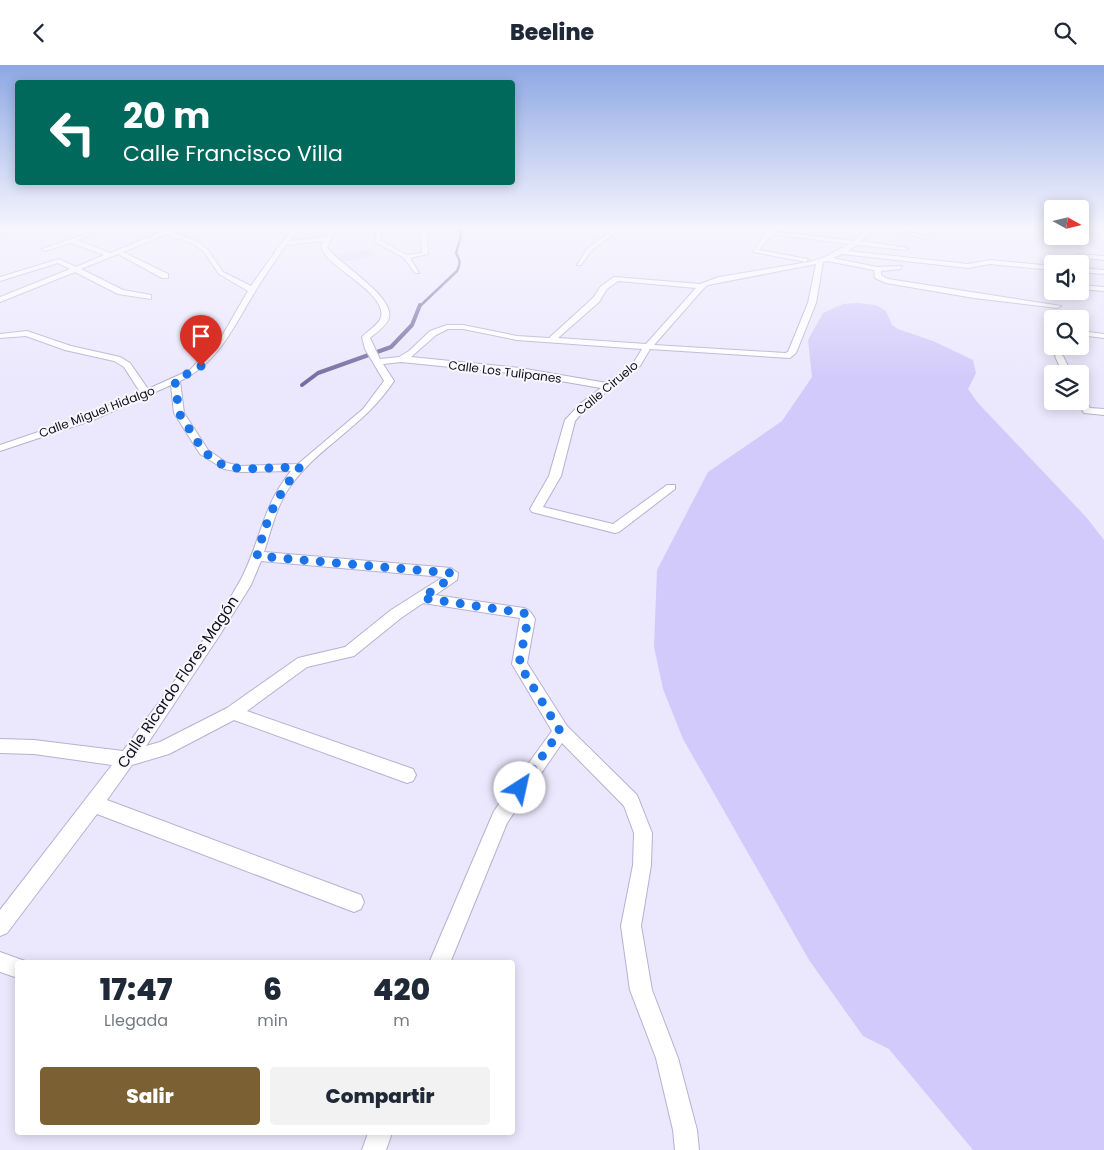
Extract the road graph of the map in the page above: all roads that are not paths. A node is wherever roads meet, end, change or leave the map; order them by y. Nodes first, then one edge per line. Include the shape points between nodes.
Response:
1 (57, 278) edge
2 (94, 278) edge
3 (229, 278) edge
4 (260, 278) edge
5 (359, 278) edge
6 (729, 278) edge
7 (817, 278) edge
8 (881, 278) edge
9 (701, 286) junction
10 (1089, 288) edge
11 (1104, 289) edge
12 (252, 290) junction
13 (148, 297) dead end
14 (0, 300) edge
15 (1057, 306) dead end
16 (1089, 334) edge
17 (0, 336) edge
18 (1104, 336) edge
19 (552, 339) junction
20 (647, 348) junction
21 (1058, 356) dead end
22 (401, 359) junction
23 (378, 362) junction
24 (1063, 365) edge
25 (175, 381) junction
26 (608, 386) junction
27 (146, 393) junction
28 (1086, 410) edge
29 (1104, 412) edge
30 (0, 448) edge
31 (300, 467) junction
32 (671, 487) dead end
33 (257, 556) junction
34 (422, 598) junction
35 (233, 713) junction
36 (560, 731) junction
37 (0, 746) edge
38 (126, 759) junction
39 (407, 775) dead end
40 (94, 804) junction
41 (354, 903) dead end
42 (0, 926) edge
43 (439, 960) edge
44 (0, 962) edge
45 (15, 967) edge
46 (379, 1135) edge
47 (374, 1150) edge
48 (687, 1150) edge

1 - 14 street
2 - 13 street via 121,292
3 - 12 street
4 - 12 street, Calle Miguel Hidalgo
5 - 23 street, Calle Ricardo Flores Magón via 384,309 382,324 366,337 366,345
6 - 9 street
7 - 20 street via 812,303 792,353 787,356
8 - 15 street via 974,296
9 - 19 street via 617,279
9 - 20 street
10 - 11 street
12 - 25 street, Calle Miguel Hidalgo via 225,337 201,366
16 - 18 street
17 - 27 street via 32,333 52,343 117,359 127,365
19 - 20 street
19 - 22 street via 447,327
20 - 26 street, Calle Ciruelo via 637,365
21 - 24 street
22 - 23 street
22 - 26 street, Calle Los Tulipanes via 511,370
23 - 31 street, Calle Ricardo Flores Magón via 389,381 383,391 351,424
25 - 27 street, Calle Miguel Hidalgo
25 - 31 street via 179,413 204,452 224,466 242,469
26 - 32 street, Calle Ciruelo via 570,420 555,476 536,509 615,529
27 - 30 street, Calle Miguel Hidalgo via 80,421
28 - 29 street
31 - 33 street, Calle Ricardo Flores Magón via 268,515
33 - 34 street via 451,573 452,577
33 - 38 street, Calle Ricardo Flores Magón via 245,583 210,640
34 - 35 street via 396,614 349,652 303,662
34 - 36 street via 524,613 528,619 519,664
35 - 38 street via 163,749
35 - 39 street
36 - 43 street via 500,817
36 - 48 street via 631,801 643,833 642,865 631,926 641,990 667,1057
37 - 38 street
38 - 40 street, Calle Ricardo Flores Magón
40 - 41 street
40 - 42 street, Calle Ricardo Flores Magón
44 - 45 street
46 - 47 street

